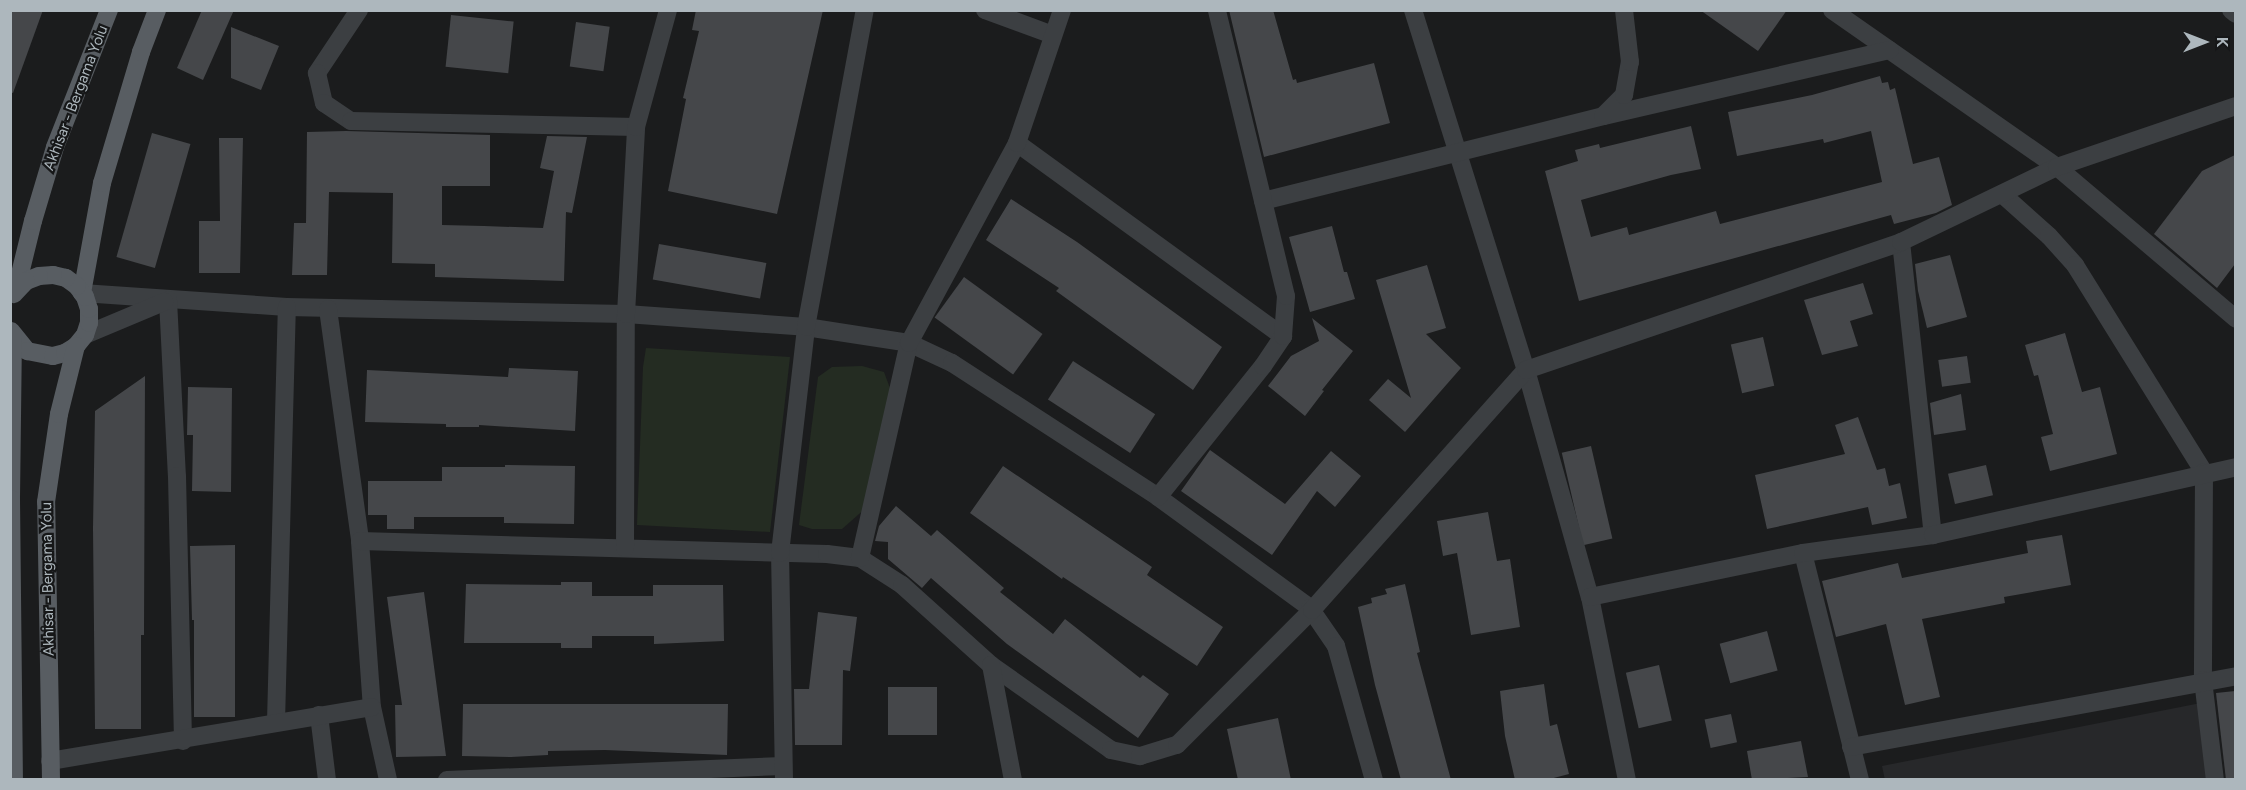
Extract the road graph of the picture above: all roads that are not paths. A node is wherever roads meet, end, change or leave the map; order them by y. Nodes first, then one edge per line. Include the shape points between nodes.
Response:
1 (109, 10) edge
2 (157, 10) edge
3 (359, 10) edge
4 (668, 10) edge
5 (865, 10) edge
6 (985, 10) edge
7 (1062, 10) edge
8 (1217, 10) edge
9 (1413, 10) edge
10 (1624, 10) edge
11 (1832, 10) edge
12 (2231, 10) edge
13 (2235, 14) edge
14 (1053, 35) junction
15 (1889, 50) junction
16 (2235, 106) edge
17 (1603, 116) junction
18 (636, 127) junction
19 (1017, 142) junction
20 (1456, 154) junction
21 (2057, 168) junction
22 (2002, 194) junction
23 (1263, 201) junction
24 (1901, 242) junction
25 (82, 292) junction
26 (12, 295) edge
27 (168, 300) junction
28 (287, 307) junction
29 (328, 309) junction
30 (626, 314) junction
31 (2235, 319) edge
32 (806, 327) junction
33 (11, 334) edge
34 (1283, 336) junction
35 (80, 341) junction
36 (909, 344) junction
37 (1526, 370) junction
38 (2235, 467) edge
39 (2204, 472) junction
40 (1158, 497) junction
41 (1933, 535) junction
42 (360, 541) junction
43 (625, 548) junction
44 (780, 553) junction
45 (1803, 553) junction
46 (860, 558) junction
47 (1590, 597) junction
48 (1312, 610) junction
49 (992, 664) junction
50 (2235, 676) edge
51 (2203, 680) junction
52 (372, 707) junction
53 (320, 715) junction
54 (276, 722) junction
55 (183, 741) junction
56 (1851, 747) junction
57 (50, 770) edge
58 (784, 773) edge
59 (14, 780) edge
60 (327, 780) edge
61 (388, 780) edge
62 (447, 780) edge
63 (1013, 780) edge
64 (1374, 780) edge
65 (1627, 780) edge
66 (1860, 780) edge
67 (2215, 780) edge

1 - 26 main road, Akhisar - Bergama Yolu via 55,147
2 - 25 main road, Akhisar - Bergama Yolu via 102,183
3 - 18 street via 317,73 324,103 351,121
4 - 18 street
5 - 32 street
6 - 14 street
7 - 14 street
8 - 23 street
9 - 20 street
10 - 17 street via 1630,62 1624,95
11 - 15 street
12 - 13 street
14 - 19 street
15 - 17 street
15 - 21 street
16 - 21 street
17 - 20 street
18 - 30 street
19 - 34 street
19 - 36 street
20 - 23 street
20 - 37 street
21 - 22 street
21 - 31 street
22 - 24 street
22 - 39 street via 2075,265
23 - 34 street via 1286,296
24 - 37 street
24 - 41 street
25 - 26 main road, Akhisar - Bergama Yolu via 66,278 52,275 33,278
25 - 27 street
25 - 35 main road, Akhisar - Bergama Yolu via 89,309
27 - 28 street
27 - 35 street
27 - 55 street via 177,476
28 - 29 street
28 - 54 street
29 - 30 street
29 - 42 street
30 - 32 street
30 - 43 street
32 - 36 street
32 - 44 street
33 - 35 main road via 27,351 39,355 65,353
33 - 59 main road
34 - 40 street
35 - 57 main road, Akhisar - Bergama Yolu via 59,414 46,502
36 - 40 street via 952,363
36 - 46 street
37 - 47 street
37 - 48 street
38 - 39 street
39 - 41 street
39 - 51 street
40 - 48 street
41 - 45 street
42 - 43 street
42 - 52 street
43 - 44 street
44 - 46 street
44 - 58 street
45 - 47 street
45 - 56 street
46 - 49 street via 902,585
47 - 65 street
48 - 49 street via 1177,745 1140,756 1111,750
48 - 64 street via 1336,646
49 - 63 street
50 - 51 street
51 - 56 street
51 - 67 street
52 - 53 street
52 - 61 street
53 - 54 street
53 - 60 street
54 - 55 street
55 - 57 street
56 - 66 street
58 - 62 street

